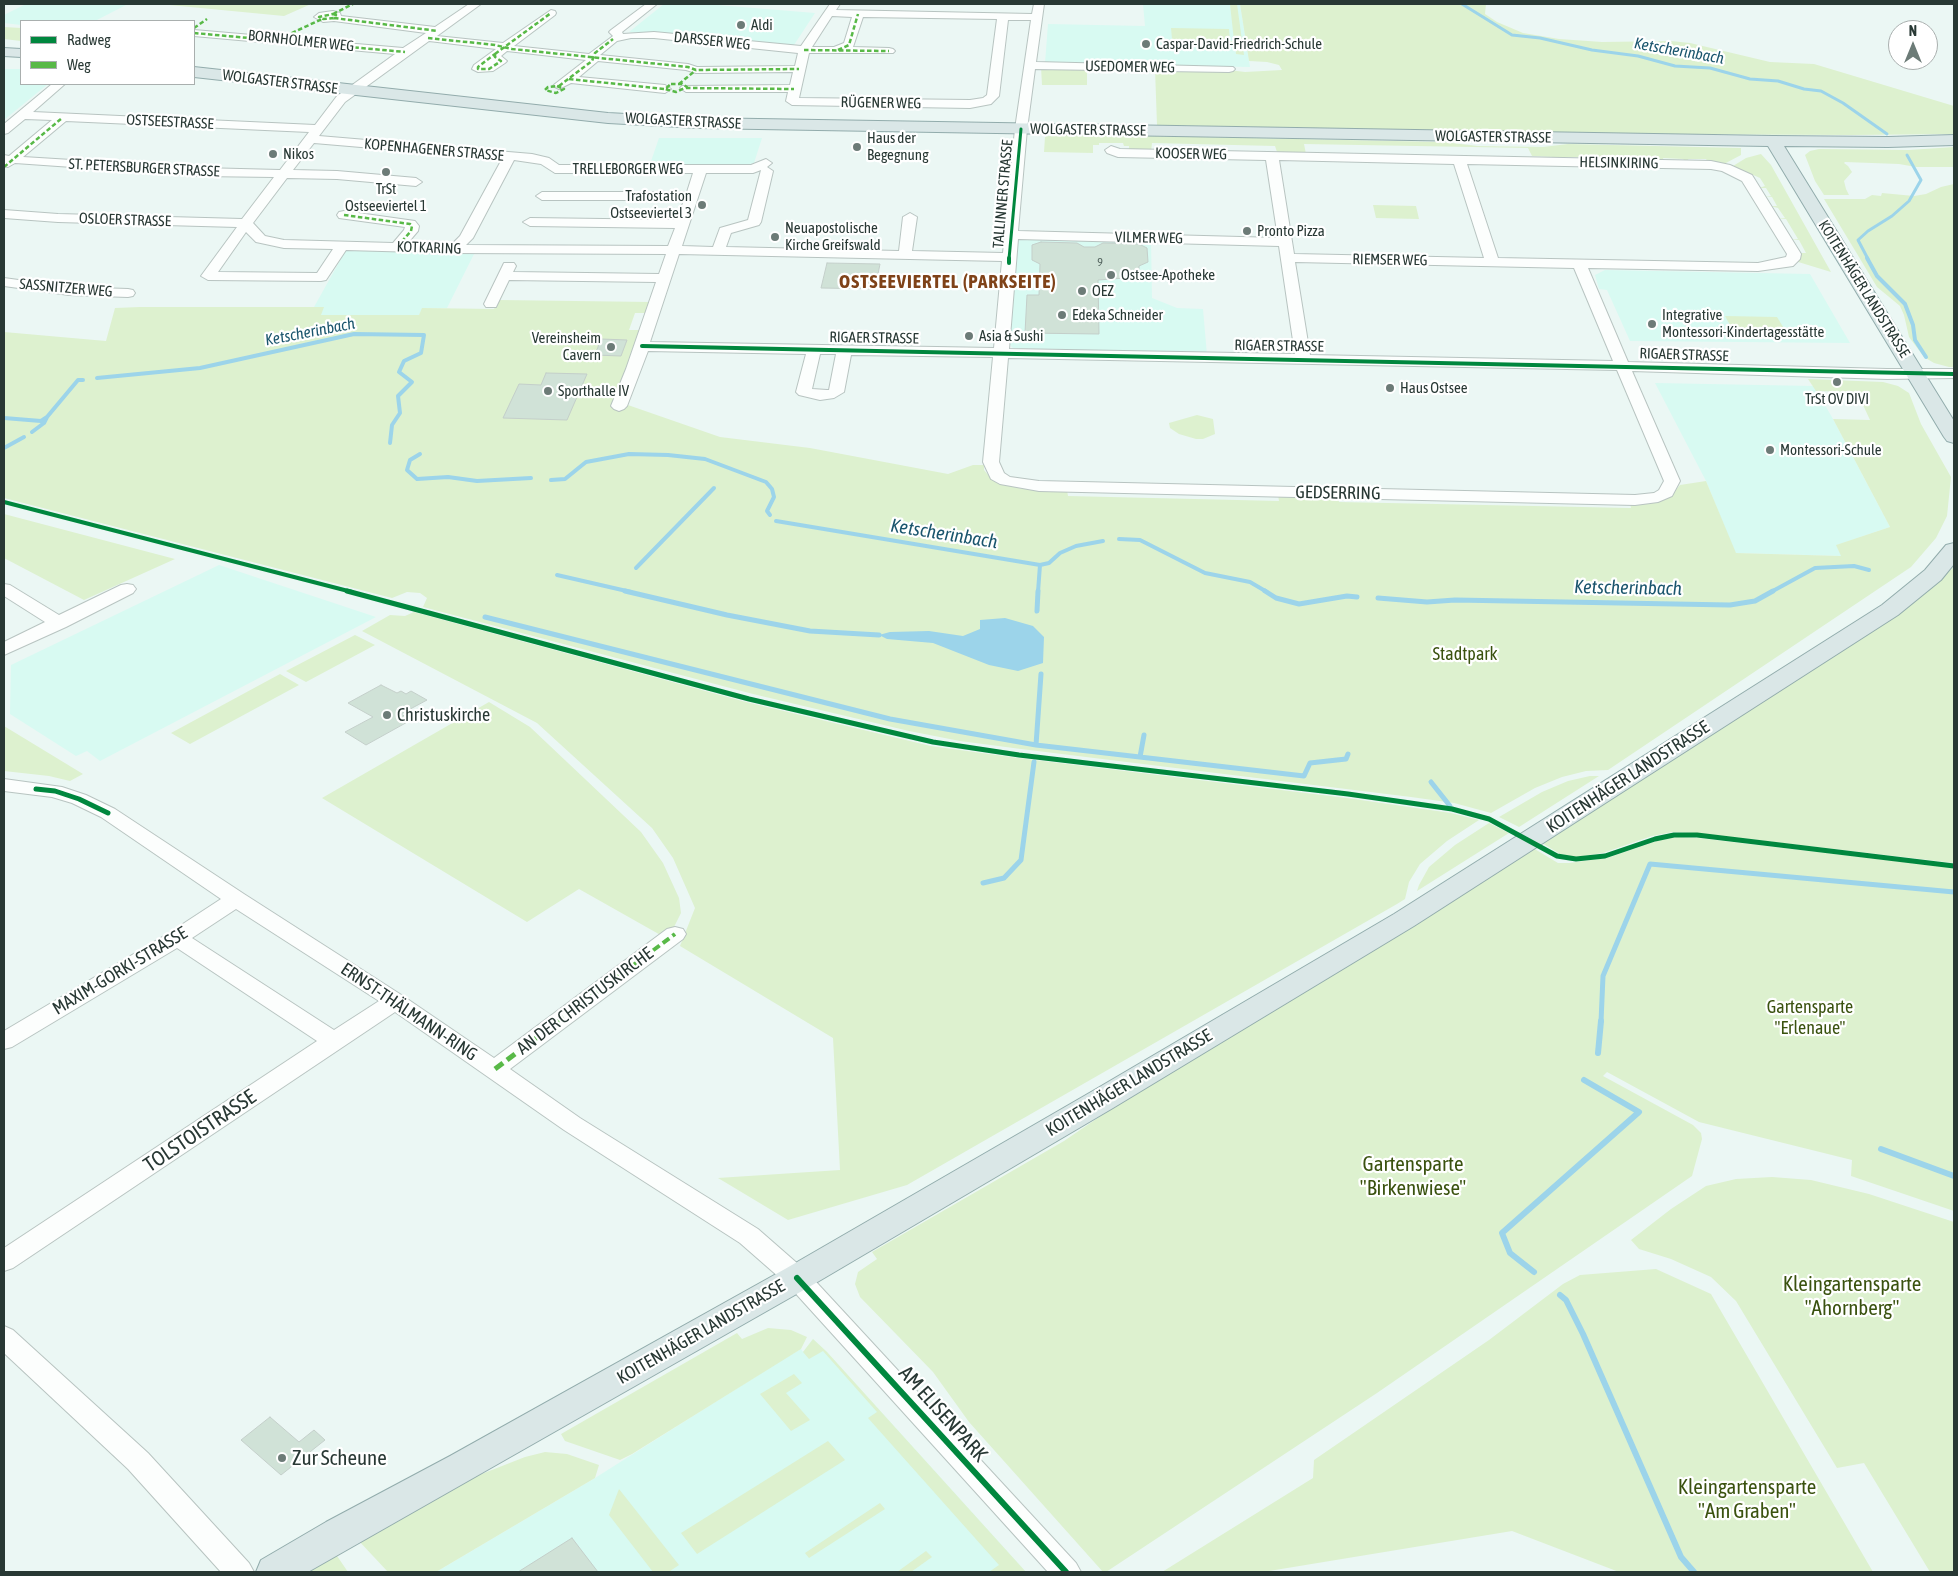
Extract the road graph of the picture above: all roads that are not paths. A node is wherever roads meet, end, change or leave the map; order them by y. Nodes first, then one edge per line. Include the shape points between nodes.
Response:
1 (476, 4) edge
2 (652, 4) edge
3 (1037, 4) edge
4 (832, 9) edge
5 (551, 13) dead end
6 (858, 14) junction
7 (1003, 16) junction
8 (1038, 17) junction
9 (334, 18) dead end
10 (207, 20) dead end
11 (195, 29) edge
12 (195, 30) edge
13 (438, 31) junction
14 (619, 36) junction
15 (428, 38) junction
16 (804, 50) junction
17 (836, 50) junction
18 (499, 51) junction
19 (889, 51) dead end
20 (4, 52) edge
21 (406, 52) junction
22 (20, 53) edge
23 (593, 57) junction
24 (1031, 65) junction
25 (799, 69) junction
26 (1229, 69) dead end
27 (696, 70) junction
28 (195, 72) edge
29 (569, 79) junction
30 (58, 85) edge
31 (560, 86) dead end
32 (682, 86) junction
33 (352, 91) junction
34 (793, 95) junction
35 (21, 116) junction
36 (62, 118) junction
37 (318, 129) junction
38 (1021, 129) junction
39 (4, 130) edge
40 (310, 139) junction
41 (1954, 140) edge
42 (1773, 141) junction
43 (1111, 150) dead end
44 (1272, 156) junction
45 (509, 157) junction
46 (1459, 159) junction
47 (6, 162) edge
48 (555, 169) junction
49 (701, 169) junction
50 (284, 174) junction
51 (416, 182) dead end
52 (542, 196) junction
53 (692, 196) junction
54 (4, 214) edge
55 (344, 215) dead end
56 (910, 217) dead end
57 (530, 222) junction
58 (246, 223) junction
59 (684, 224) junction
60 (1012, 235) junction
61 (1286, 242) junction
62 (342, 246) junction
63 (397, 247) junction
64 (454, 249) junction
65 (517, 250) junction
66 (675, 250) junction
67 (718, 251) junction
68 (905, 255) junction
69 (1009, 257) junction
70 (1288, 258) junction
71 (1492, 262) junction
72 (1579, 264) junction
73 (504, 276) junction
74 (665, 278) junction
75 (4, 282) edge
76 (128, 294) dead end
77 (491, 304) dead end
78 (642, 346) junction
79 (814, 349) junction
80 (844, 350) junction
81 (1000, 354) junction
82 (1303, 359) junction
83 (1624, 366) junction
84 (1916, 374) junction
85 (1954, 374) edge
86 (619, 406) dead end
87 (1954, 437) edge
88 (1954, 550) edge
89 (4, 589) edge
90 (127, 589) dead end
91 (60, 623) junction
92 (4, 649) edge
93 (4, 786) edge
94 (236, 900) junction
95 (675, 934) dead end
96 (177, 938) junction
97 (395, 1001) junction
98 (4, 1041) edge
99 (335, 1042) junction
100 (495, 1069) junction
101 (4, 1261) edge
102 (796, 1278) junction
103 (4, 1337) edge
104 (239, 1572) edge
105 (275, 1572) edge
106 (1064, 1572) edge

1 - 13 street
2 - 14 street via 615,32
3 - 8 street, TALLINNER STRASSE
4 - 6 street
4 - 16 street
5 - 18 street
6 - 7 street
6 - 17 street via 849,45
7 - 8 street
7 - 34 street, RÜGENER WEG via 993,96 987,101 970,104
8 - 24 street, TALLINNER STRASSE
9 - 13 street
10 - 11 street, BORNHOLMER WEG
12 - 21 street, BORNHOLMER WEG
13 - 15 street
14 - 16 street, DARSSER WEG via 644,34
14 - 23 street
15 - 18 street
15 - 21 street
16 - 17 street, DARSSER WEG
16 - 25 street
17 - 19 street, DARSSER WEG
18 - 23 street
20 - 22 main road
21 - 33 street
23 - 27 street
23 - 29 street
24 - 26 street, USEDOMER WEG
24 - 38 street, TALLINNER STRASSE
25 - 27 street
25 - 34 street
27 - 32 street
28 - 33 main road, WOLGASTER STRASSE
29 - 31 street
29 - 32 street via 665,88 668,85
30 - 35 street
32 - 34 street, RÜGENER WEG
33 - 37 street via 341,99
33 - 38 main road, WOLGASTER STRASSE via 608,118 677,122
35 - 36 street, OSTSEESTRASSE
35 - 39 street
36 - 37 street, OSTSEESTRASSE
36 - 47 street
37 - 40 street
38 - 42 main road, WOLGASTER STRASSE
38 - 60 street, TALLINNER STRASSE
40 - 45 street, KOPENHAGENER STRASSE
40 - 50 street
41 - 42 main road, WOLGASTER STRASSE
42 - 84 main road, KOITENHÄGER LANDSTRASSE
43 - 44 street, KOOSER WEG via 1118,153
44 - 46 street, HELSINKIRING
44 - 61 street
45 - 48 street, KOPENHAGENER STRASSE via 545,161
45 - 64 street via 466,238
46 - 71 street
46 - 72 street, HELSINKIRING via 1692,164 1726,168 1747,178 1794,254 1788,263 1758,268
47 - 50 street, ST. PETERSBURGER STRASSE
48 - 49 street, TRELLEBORGER WEG
48 - 52 street, TRELLEBORGER WEG
49 - 53 street, TRELLEBORGER WEG
49 - 67 street, TRELLEBORGER WEG via 767,167 754,222 725,231
50 - 51 street, ST. PETERSBURGER STRASSE
50 - 58 street
52 - 53 street, TRELLEBORGER WEG
52 - 57 street, TRELLEBORGER WEG
53 - 59 street, TRELLEBORGER WEG
54 - 58 street, OSLOER STRASSE
55 - 63 street via 410,224 410,230
56 - 68 street
57 - 59 street
57 - 65 street, TRELLEBORGER WEG
58 - 62 street, KOTKARING via 253,233 269,242
58 - 62 street via 208,276 321,277
59 - 66 street, TRELLEBORGER WEG
60 - 61 street, VILMER WEG
60 - 69 street, TALLINNER STRASSE
61 - 70 street
62 - 63 street, KOTKARING
63 - 64 street, KOTKARING
64 - 65 street, KOTKARING
65 - 66 street
65 - 73 street, TRELLEBORGER WEG
66 - 67 street
66 - 74 street, TRELLEBORGER WEG
67 - 68 street
68 - 69 street
69 - 81 street, TALLINNER STRASSE
70 - 71 street, RIEMSER WEG
70 - 82 street
71 - 72 street, RIEMSER WEG
72 - 83 street
73 - 74 street
73 - 77 street, TRELLEBORGER WEG
74 - 78 street, TRELLEBORGER WEG
75 - 76 street, SASSNITZER WEG via 68,291
78 - 79 street, RIGAER STRASSE
78 - 86 street, TRELLEBORGER WEG
79 - 80 street, RIGAER STRASSE
79 - 80 street, RIGAER STRASSE via 804,392 820,395 836,392
80 - 81 street, RIGAER STRASSE
81 - 82 street, RIGAER STRASSE
81 - 83 street, GEDSERRING via 991,462 998,476 1015,484 1647,500 1666,493 1672,481
82 - 83 street, RIGAER STRASSE
83 - 84 street, RIGAER STRASSE
84 - 85 street, RIGAER STRASSE
84 - 87 main road, KOITENHÄGER LANDSTRASSE
88 - 102 main road, KOITENHÄGER LANDSTRASSE via 1933,575 1890,610 1412,915
89 - 91 street
90 - 91 street
91 - 92 street
93 - 94 street, ERNST-THÄLMANN-RING via 55,791 86,802
94 - 96 street, MAXIM-GORKI-STRASSE
94 - 97 street, ERNST-THÄLMANN-RING
95 - 100 street, AN DER CHRISTUSKIRCHE
96 - 98 street, MAXIM-GORKI-STRASSE
96 - 99 street
97 - 99 street, TOLSTOISTRASSE
97 - 100 street, ERNST-THÄLMANN-RING
99 - 101 street, TOLSTOISTRASSE
100 - 102 street, ERNST-THÄLMANN-RING via 572,1124 750,1236
102 - 105 main road, KOITENHÄGER LANDSTRASSE
102 - 106 street, AM ELISENPARK
103 - 104 street via 138,1461

